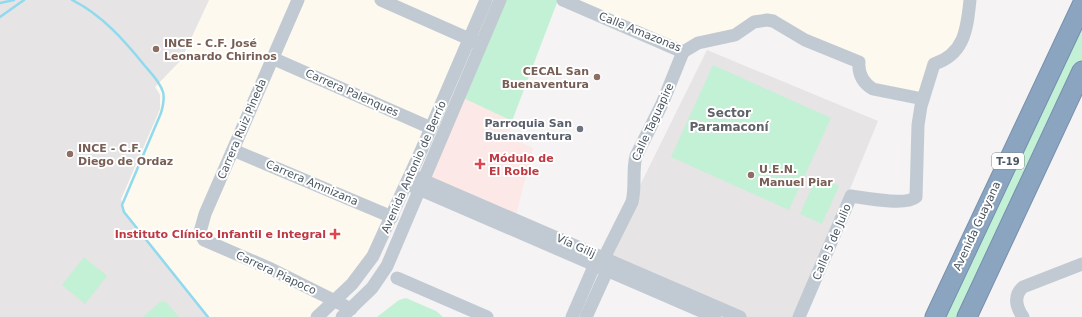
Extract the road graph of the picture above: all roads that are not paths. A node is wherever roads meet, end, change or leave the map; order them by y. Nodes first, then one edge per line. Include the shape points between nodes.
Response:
1 (298, 0) edge
2 (381, 0) edge
3 (486, 0) edge
4 (500, 0) edge
5 (563, 0) edge
6 (970, 0) edge
7 (1082, 6) edge
8 (469, 39) junction
9 (481, 44) junction
10 (683, 52) junction
11 (272, 58) junction
12 (1082, 71) edge
13 (923, 99) junction
14 (431, 128) junction
15 (233, 150) junction
16 (409, 179) junction
17 (422, 185) junction
18 (392, 217) junction
19 (201, 237) joint
20 (603, 262) junction
21 (1082, 264) edge
22 (397, 278) dead end
23 (335, 301) junction
24 (346, 313) edge
25 (483, 316) edge
26 (316, 317) edge
27 (572, 317) edge
28 (586, 317) edge
29 (715, 317) edge
30 (740, 317) edge
31 (799, 317) edge
32 (935, 317) edge
33 (967, 317) edge
34 (1023, 317) edge

1 - 11 street, Carrera Ruiz Pineda
2 - 8 street
3 - 8 street, Avenida Antonio de Berrío
4 - 9 street, Avenida Antonio de Berrío
5 - 10 street, Calle Amazonas
6 - 13 street, Calle 5 de Julio via 968,24 961,42 945,61 934,64
7 - 32 highway, Avenida Guayana / T-19
8 - 9 street
8 - 14 street, Avenida Antonio de Berrío
9 - 17 street, Avenida Antonio de Berrío
10 - 13 street, Calle Amazonas via 698,43 735,34 754,22 773,21 806,40 859,62 860,74 873,89
10 - 20 street, Calle Taguapire via 662,104 636,156 633,164 632,202
11 - 14 street, Carrera Palenques
11 - 15 street, Carrera Ruiz Pineda
12 - 33 highway, T-19
13 - 31 street, Calle 5 de Julio via 918,124 916,197 910,200 893,200 852,196
14 - 16 street, Avenida Antonio de Berrío
15 - 18 street, Carrera Amnizana
15 - 19 street, Carrera Ruiz Pineda via 200,227
16 - 17 street, Vía Gilij
16 - 18 street, Avenida Antonio de Berrío
17 - 20 street, Vía Gilij
17 - 24 street, Avenida Antonio de Berrío via 387,266 372,288
18 - 23 street, Avenida Antonio de Berrío via 368,265
19 - 23 street, Carrera Piapoco
20 - 27 street
20 - 28 street
20 - 29 street, Vía Gilij
20 - 30 street, Vía Gilij
21 - 34 street via 1023,287 1016,299
22 - 25 street
23 - 24 street, Carrera Piapoco
23 - 26 street, Avenida Antonio de Berrío

